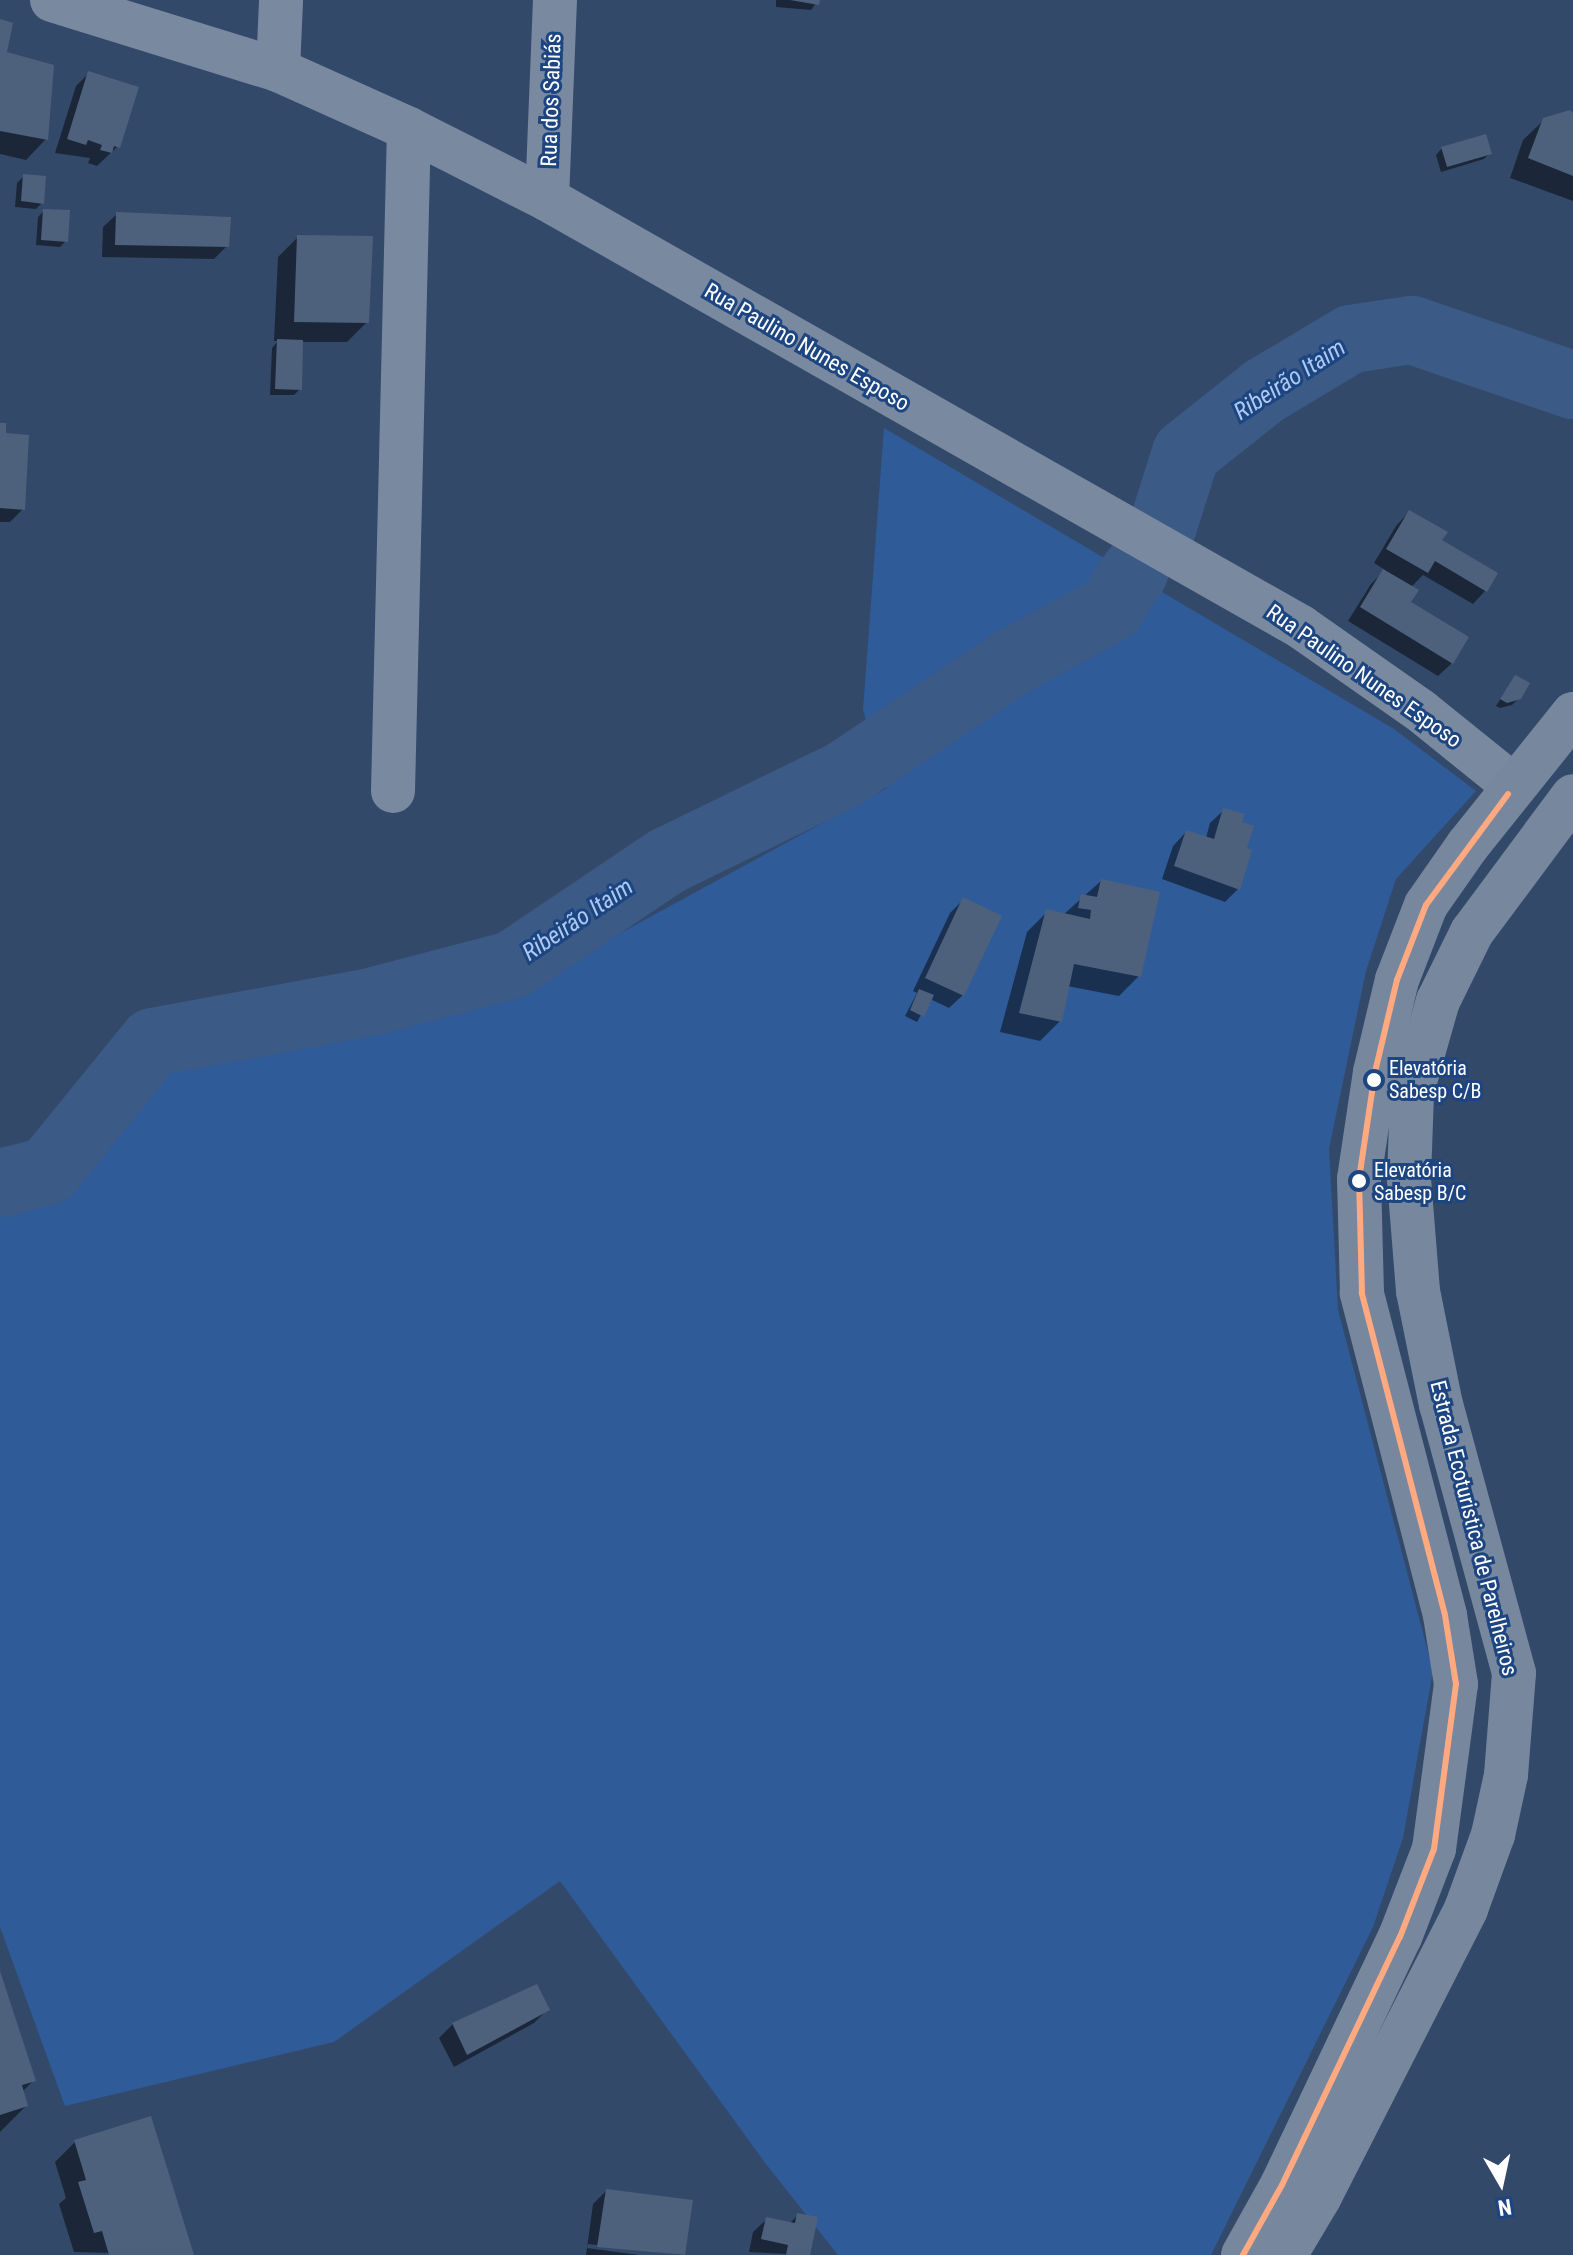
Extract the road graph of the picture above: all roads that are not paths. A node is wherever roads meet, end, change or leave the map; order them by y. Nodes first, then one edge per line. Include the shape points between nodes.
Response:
1 (281, 0) edge
2 (555, 0) edge
3 (60, 1) edge
4 (278, 70) junction
5 (409, 129) junction
6 (547, 199) junction
7 (1573, 714) edge
8 (1573, 758) edge
9 (1514, 786) junction
10 (393, 791) dead end
11 (1573, 796) edge
12 (1472, 932) junction
13 (1243, 2255) edge
14 (1285, 2255) edge

1 - 4 street
2 - 6 street, Rua dos Sabiás
3 - 4 street, Rua Paulino Nunes Esposo
4 - 5 street, Rua Paulino Nunes Esposo
5 - 6 street, Rua Paulino Nunes Esposo
5 - 10 street
6 - 9 street, Rua Paulino Nunes Esposo via 1301,627 1421,711
7 - 9 main road
8 - 9 main road via 1554,780
9 - 12 main road via 1523,812 1485,885
9 - 13 main road via 1426,905 1397,980 1375,1072 1359,1179 1362,1293 1445,1615 1456,1684 1434,1849 1400,1937
11 - 12 main road, Estrada Ecoturistica de Parelheiros
12 - 14 main road, Estrada Ecoturistica de Parelheiros via 1438,1001 1412,1092 1409,1179 1418,1291 1441,1405 1514,1673 1506,1775 1493,1835 1466,1909

